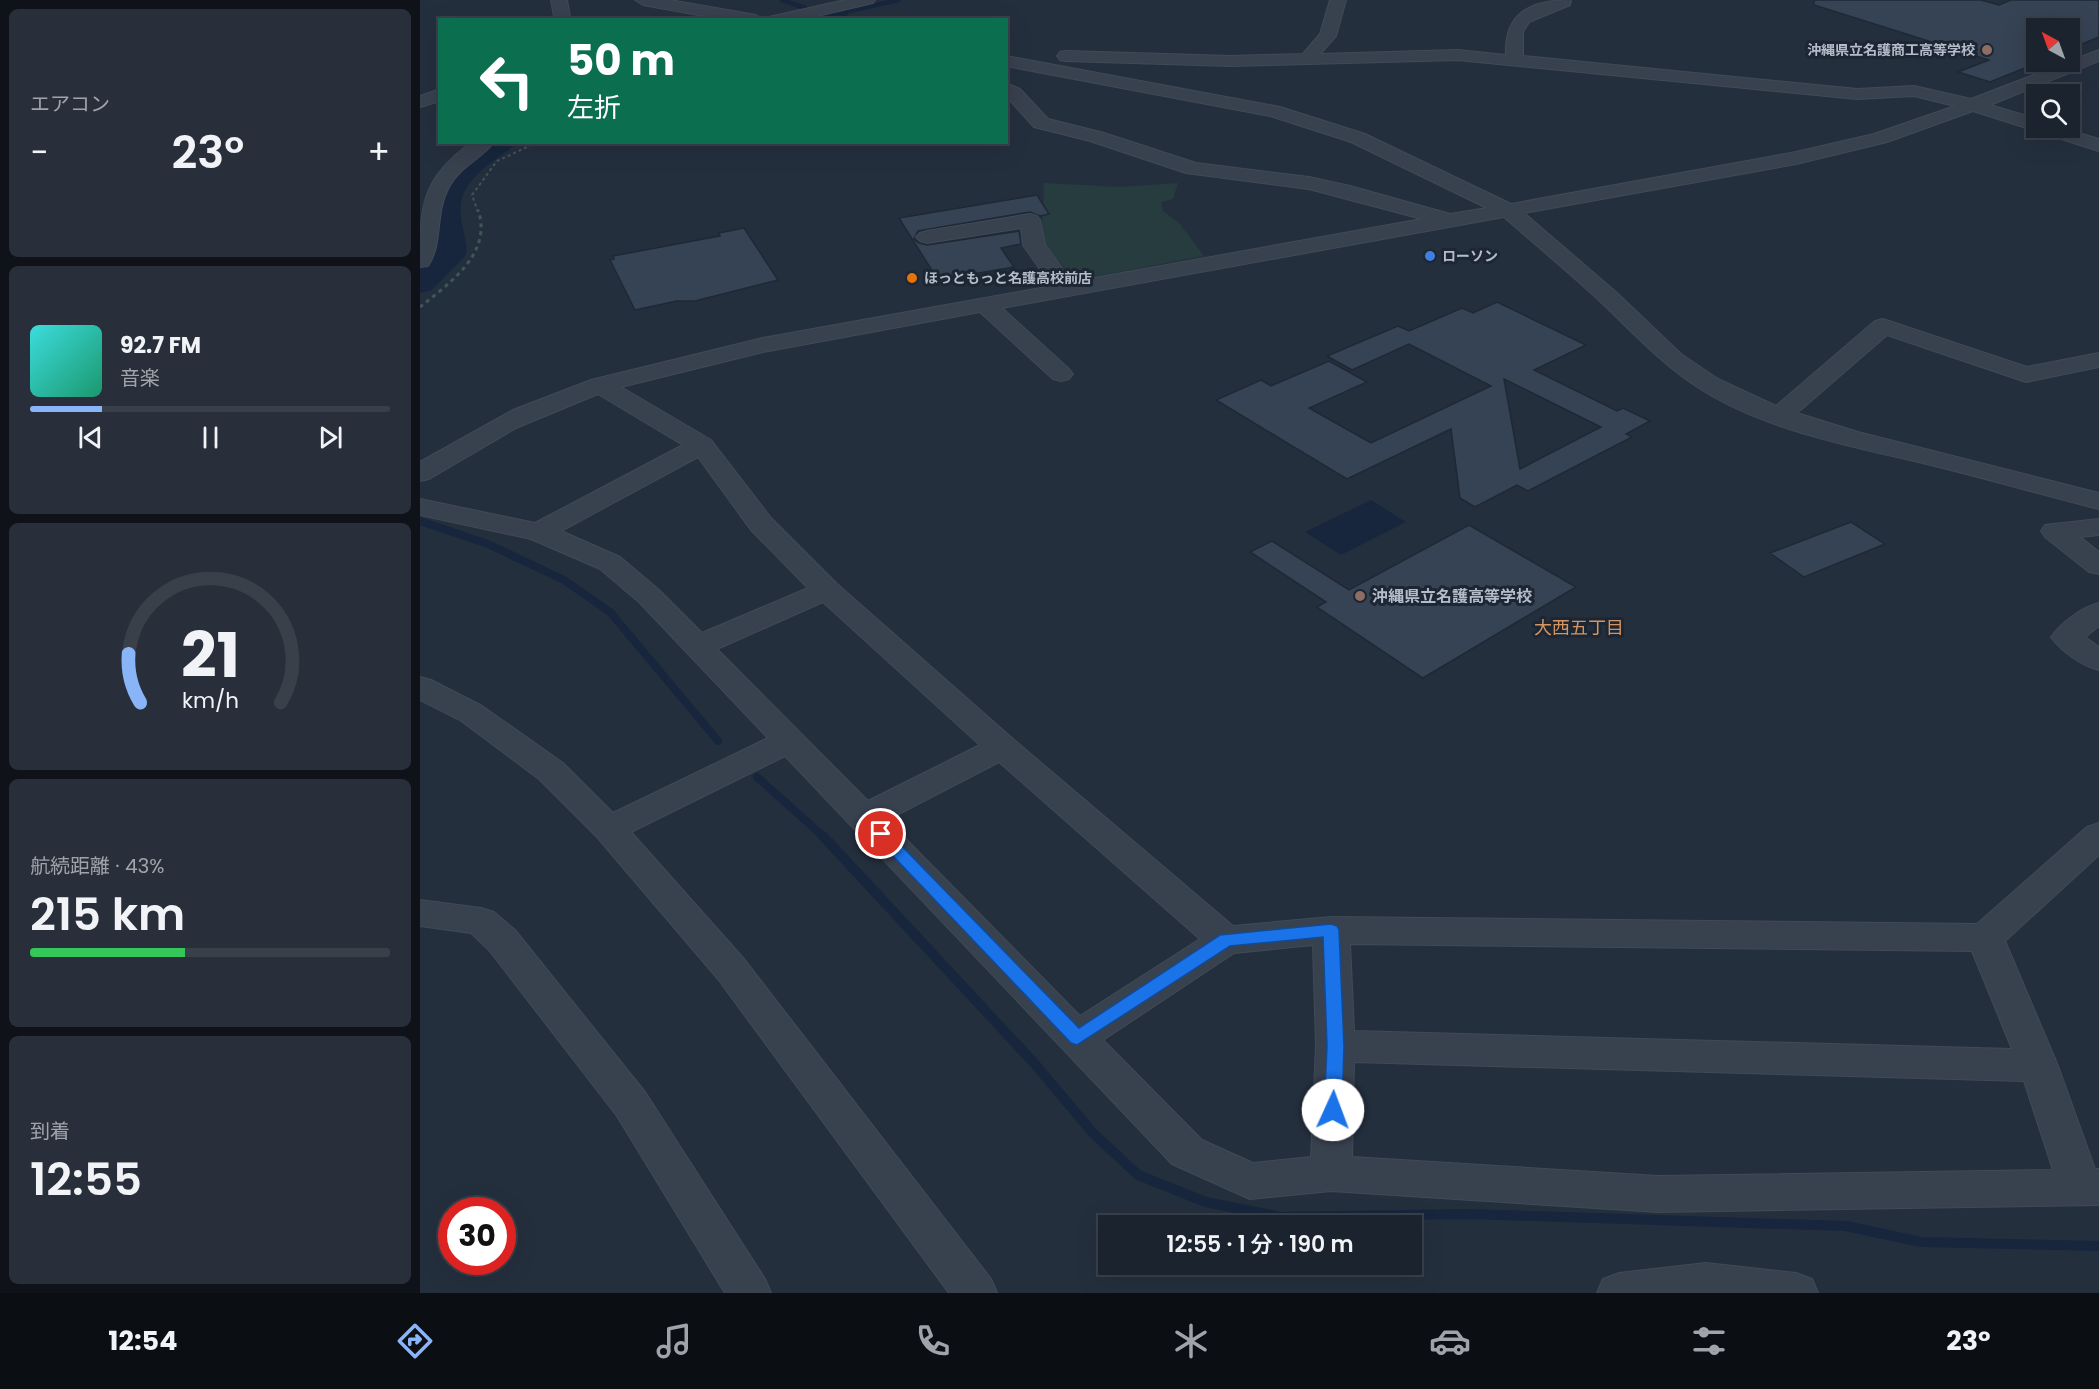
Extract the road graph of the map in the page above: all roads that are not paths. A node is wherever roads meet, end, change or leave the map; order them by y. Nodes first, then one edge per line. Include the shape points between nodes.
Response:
1 (559, 0) edge
2 (643, 0) edge
3 (867, 0) edge
4 (1338, 0) edge
5 (1564, 2) dead end
6 (561, 18) edge
7 (745, 18) edge
8 (784, 18) edge
9 (1008, 55) edge
10 (2099, 55) edge
11 (1515, 59) junction
12 (1309, 60) junction
13 (1008, 61) edge
14 (1008, 89) edge
15 (438, 95) edge
16 (420, 102) edge
17 (1973, 105) junction
18 (2026, 122) edge
19 (2078, 138) edge
20 (481, 144) edge
21 (2099, 144) edge
22 (1508, 210) junction
23 (1450, 221) junction
24 (927, 237) dead end
25 (420, 261) edge
26 (1065, 290) junction
27 (985, 305) junction
28 (2099, 360) edge
29 (1060, 374) dead end
30 (600, 385) junction
31 (1779, 416) junction
32 (702, 445) junction
33 (420, 473) edge
34 (2099, 501) edge
35 (420, 507) edge
36 (2099, 527) edge
37 (539, 532) junction
38 (2099, 566) edge
39 (827, 590) junction
40 (2099, 612) edge
41 (698, 646) junction
42 (2099, 661) edge
43 (420, 687) edge
44 (790, 741) junction
45 (1002, 747) junction
46 (865, 817) junction
47 (609, 829) junction
48 (2099, 835) edge
49 (420, 913) edge
50 (1331, 930) junction
51 (1985, 938) junction
52 (1226, 940) junction
53 (1077, 1038) junction
54 (1335, 1046) junction
55 (2038, 1066) junction
56 (1330, 1173) junction
57 (2089, 1187) edge
58 (749, 1293) edge
59 (975, 1293) edge
60 (1619, 1293) edge
61 (1796, 1293) edge

1 - 6 street
2 - 7 street
3 - 8 street
4 - 12 street via 1328,36
5 - 11 street via 1527,15 1516,24
9 - 12 street
10 - 17 street
11 - 12 street via 1458,55
11 - 17 street via 1857,94 1914,91
13 - 22 street via 1236,103 1308,121 1367,142
14 - 23 street via 1041,123 1193,169 1309,183
15 - 16 street
17 - 18 street
17 - 22 street via 1880,138 1796,158
19 - 21 street
20 - 25 street via 452,167 433,195 427,252
22 - 23 street
22 - 31 street via 1673,359 1709,384
23 - 26 street
24 - 26 street via 1030,220 1034,245
26 - 27 street
27 - 29 street
27 - 30 street via 763,345
28 - 31 street via 2026,375 1883,326
30 - 32 street
30 - 33 street via 536,409
31 - 34 street via 1850,438
32 - 37 street
32 - 39 street via 760,524
35 - 37 street
36 - 38 street via 2055,531
37 - 41 street via 610,563
39 - 41 street
39 - 45 street
40 - 42 street via 2066,638
41 - 44 street
43 - 47 street via 471,713 551,771
44 - 46 street
44 - 47 street
45 - 46 street
45 - 52 street
46 - 53 street
47 - 59 street via 731,969
48 - 51 street
49 - 58 street via 481,921 502,940 631,1104
50 - 51 street
50 - 52 street
50 - 54 street
51 - 55 street
52 - 53 street
53 - 56 street via 1187,1152 1250,1181
54 - 55 street
54 - 56 street
55 - 57 street
56 - 57 street via 1658,1194
60 - 61 street via 1706,1283

